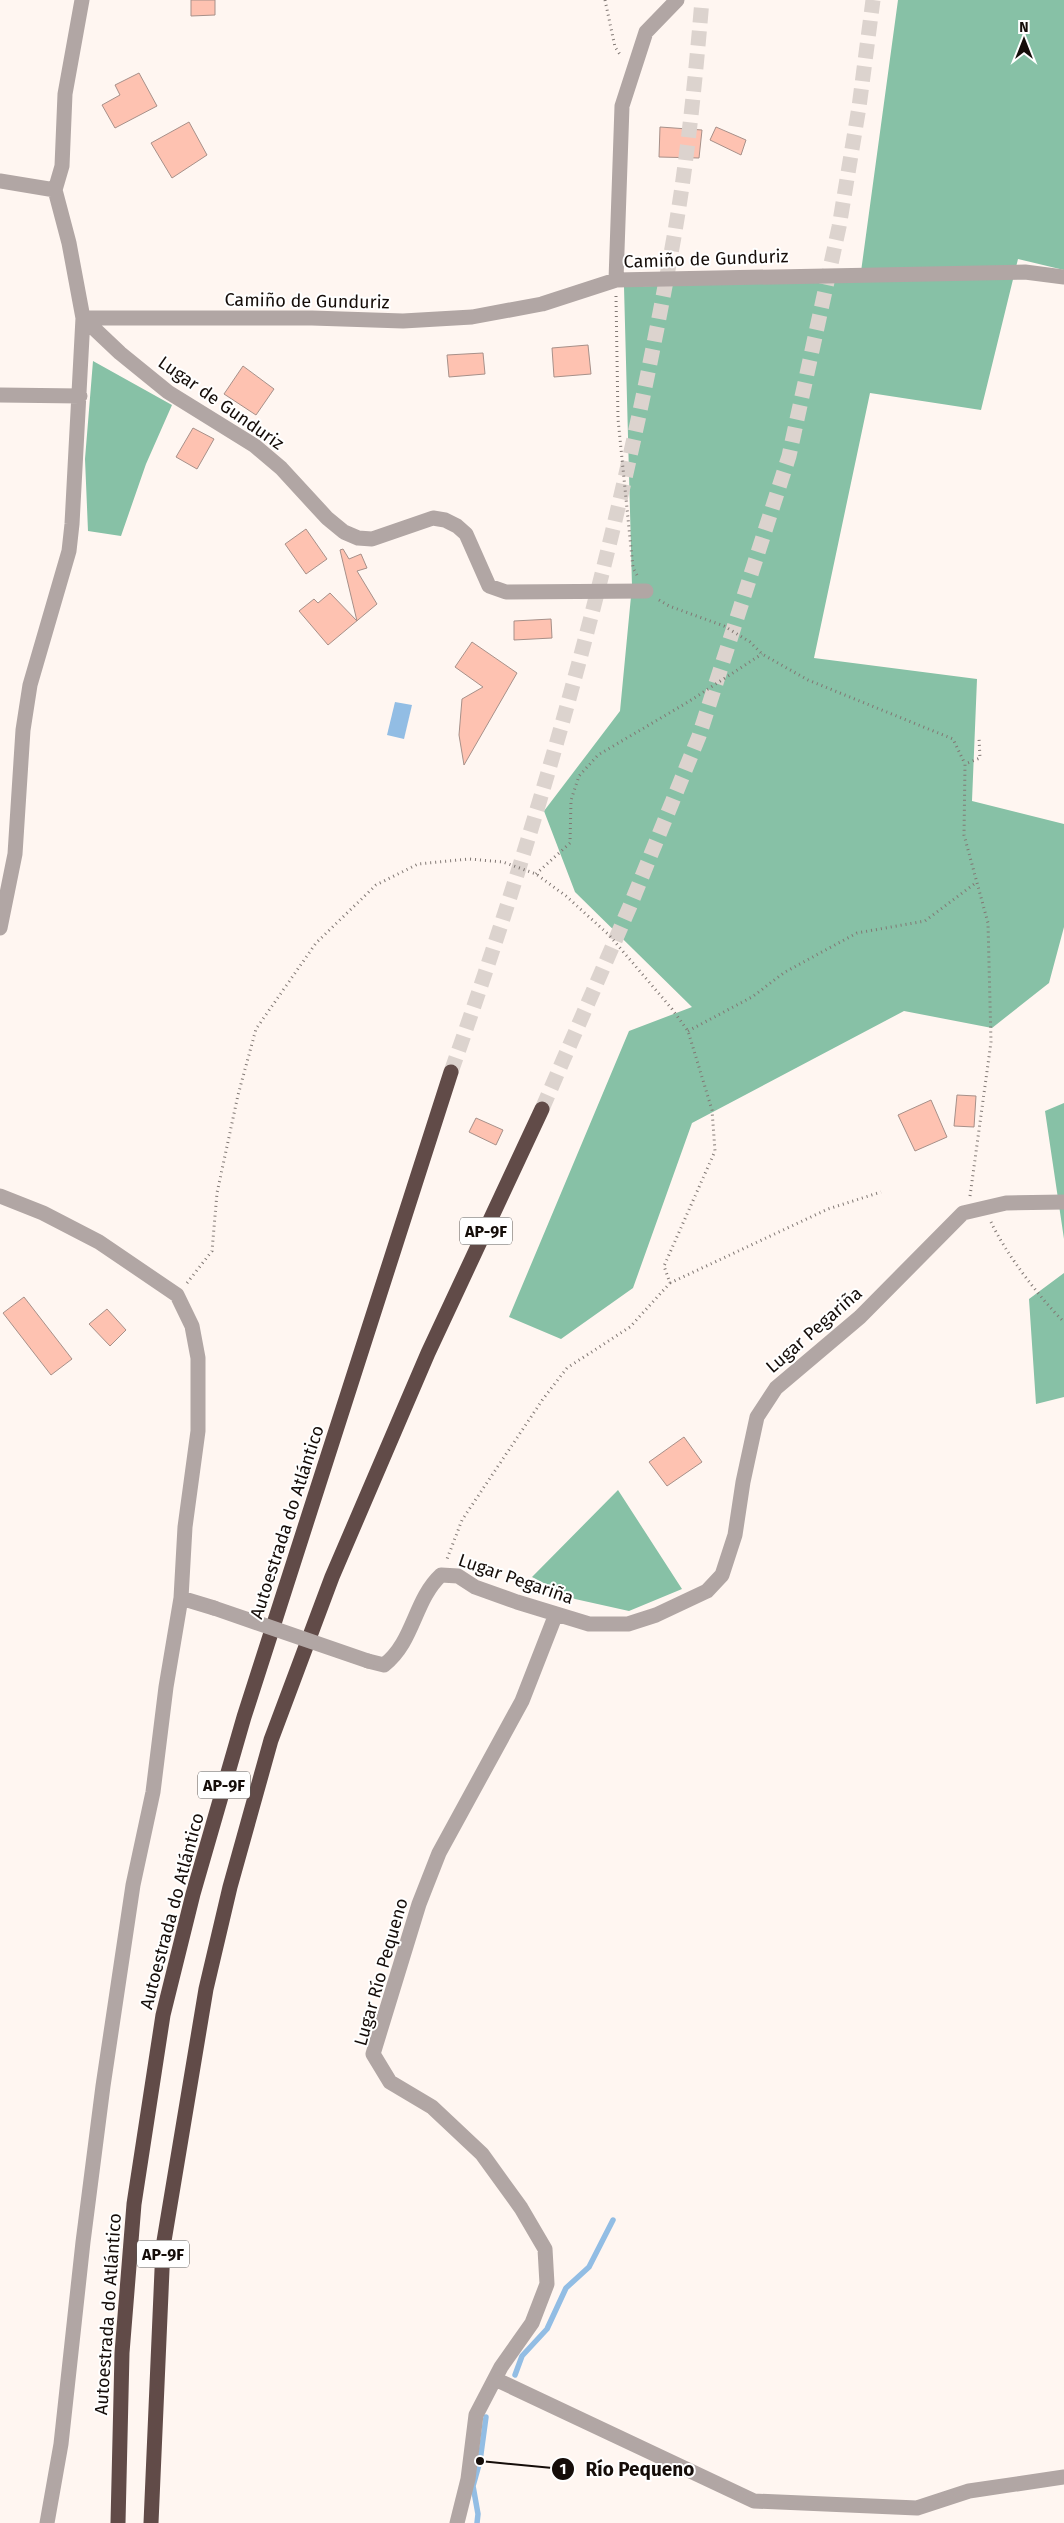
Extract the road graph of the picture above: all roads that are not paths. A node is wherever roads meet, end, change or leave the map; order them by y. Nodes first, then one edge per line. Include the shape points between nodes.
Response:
1 (82, 0) edge
2 (677, 0) edge
3 (0, 181) edge
4 (55, 190) junction
5 (1064, 277) edge
6 (616, 280) junction
7 (83, 318) junction
8 (0, 395) edge
9 (80, 396) junction
10 (646, 591) road end
11 (0, 928) edge
12 (451, 1072) tunnel mouth
13 (542, 1109) tunnel mouth
14 (0, 1196) edge
15 (1064, 1202) edge
16 (181, 1598) junction
17 (556, 1614) junction
18 (495, 2380) junction
19 (1064, 2477) edge
20 (47, 2523) edge
21 (118, 2523) edge
22 (151, 2523) edge
23 (457, 2523) edge

1 - 4 street via 65,94 62,166
2 - 6 street via 646,32 622,106
3 - 4 street
4 - 7 street
5 - 6 street, Camiño de Gunduriz via 1025,272
6 - 7 street, Camiño de Gunduriz via 542,304 472,317 403,321
7 - 9 street
7 - 10 street, Lugar de Gunduriz via 168,392 255,446 344,532 372,539 433,518 445,520 466,534 489,586 496,590
8 - 9 street
9 - 11 street via 69,551 30,684 23,730 15,854
12 - 21 highway, Autoestrada do Atlántico / AP-9F via 244,1717 193,1894 163,2015 134,2204 122,2353
13 - 22 highway, AP-9F via 428,1353 332,1577 271,1740 206,1989 163,2247
14 - 16 street via 43,1213 99,1242 177,1295 192,1326 198,1358 198,1431 185,1527
15 - 17 street, Lugar Pegariña via 1006,1203 963,1213 860,1317 776,1388 757,1417 735,1535 722,1576 707,1591 628,1624 589,1624
16 - 17 street, Lugar Pegariña, bridge via 384,1665 403,1645 431,1584 441,1575 458,1576 475,1587
16 - 20 street via 153,1792 133,1885 103,2086 61,2444
17 - 18 street, Lugar Río Pequeno via 522,1701 439,1853 419,1904 373,2054 390,2082 432,2107 482,2154 521,2208 545,2249 547,2284 541,2300 532,2323
18 - 19 street via 754,2502 917,2508 970,2491
18 - 23 street, Lugar Río Pequeno via 476,2415 468,2478

